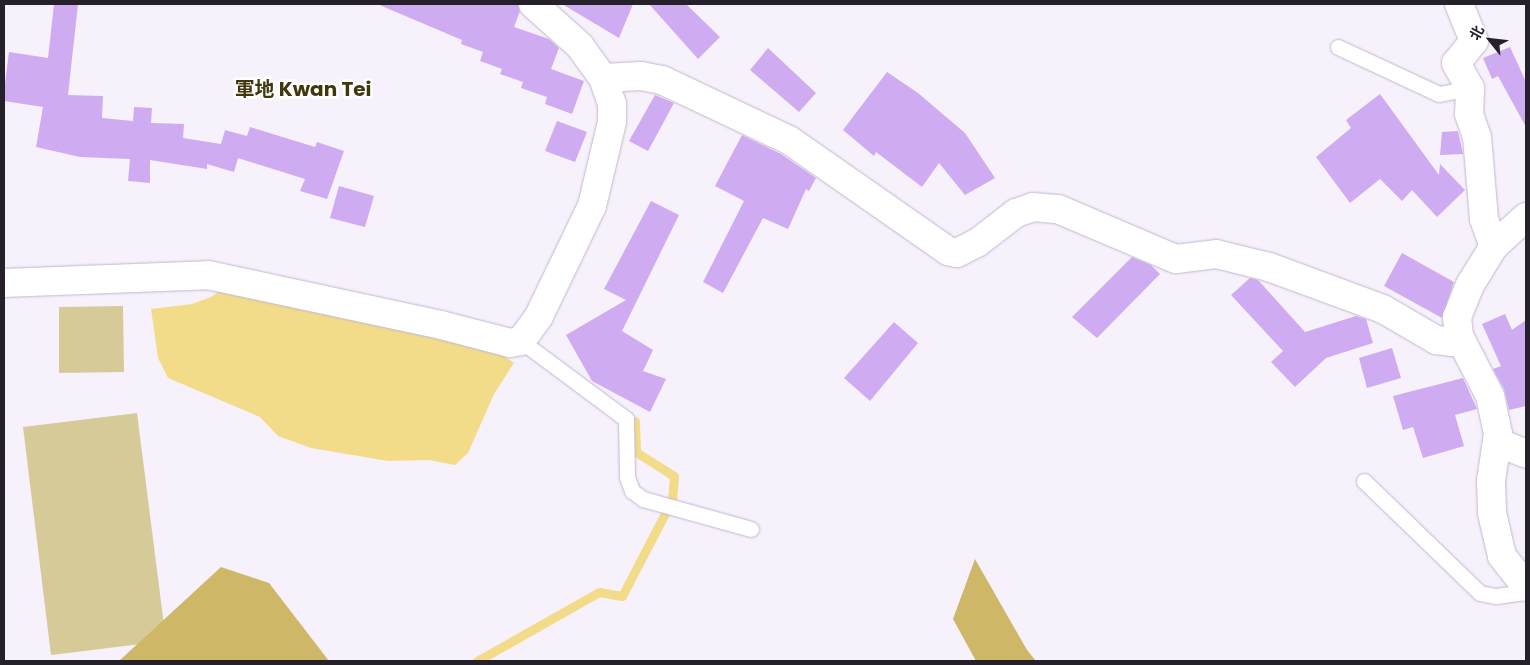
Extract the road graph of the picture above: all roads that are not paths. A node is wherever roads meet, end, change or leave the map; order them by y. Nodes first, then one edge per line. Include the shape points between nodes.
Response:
1 (533, 4) edge
2 (1459, 4) edge
3 (1338, 47) dead end
4 (603, 78) junction
5 (1470, 88) junction
6 (1526, 217) edge
7 (1494, 246) junction
8 (4, 283) edge
9 (1460, 336) junction
10 (521, 341) junction
11 (1497, 442) junction
12 (1526, 454) edge
13 (1364, 481) dead end
14 (751, 529) dead end
15 (1526, 587) edge
16 (1526, 592) edge

1 - 4 street via 580,46
2 - 5 street via 1474,41 1456,63
3 - 5 lane via 1438,94
4 - 9 street via 641,76 662,80 790,140 948,251 957,253 977,243 1016,213 1033,207 1058,209 1176,259 1216,254 1269,267 1383,309 1436,340 1452,342
4 - 10 street via 612,104 612,122 592,206 539,316
5 - 7 street via 1469,114 1477,137 1484,219
6 - 7 street
7 - 9 street via 1470,285 1456,317
8 - 10 street via 208,275 441,324 510,343
9 - 11 street via 1490,396
10 - 14 lane via 626,420 627,477 632,491 642,499
11 - 12 street
11 - 15 street via 1491,481 1492,514 1502,556
13 - 16 lane via 1480,593 1496,596

